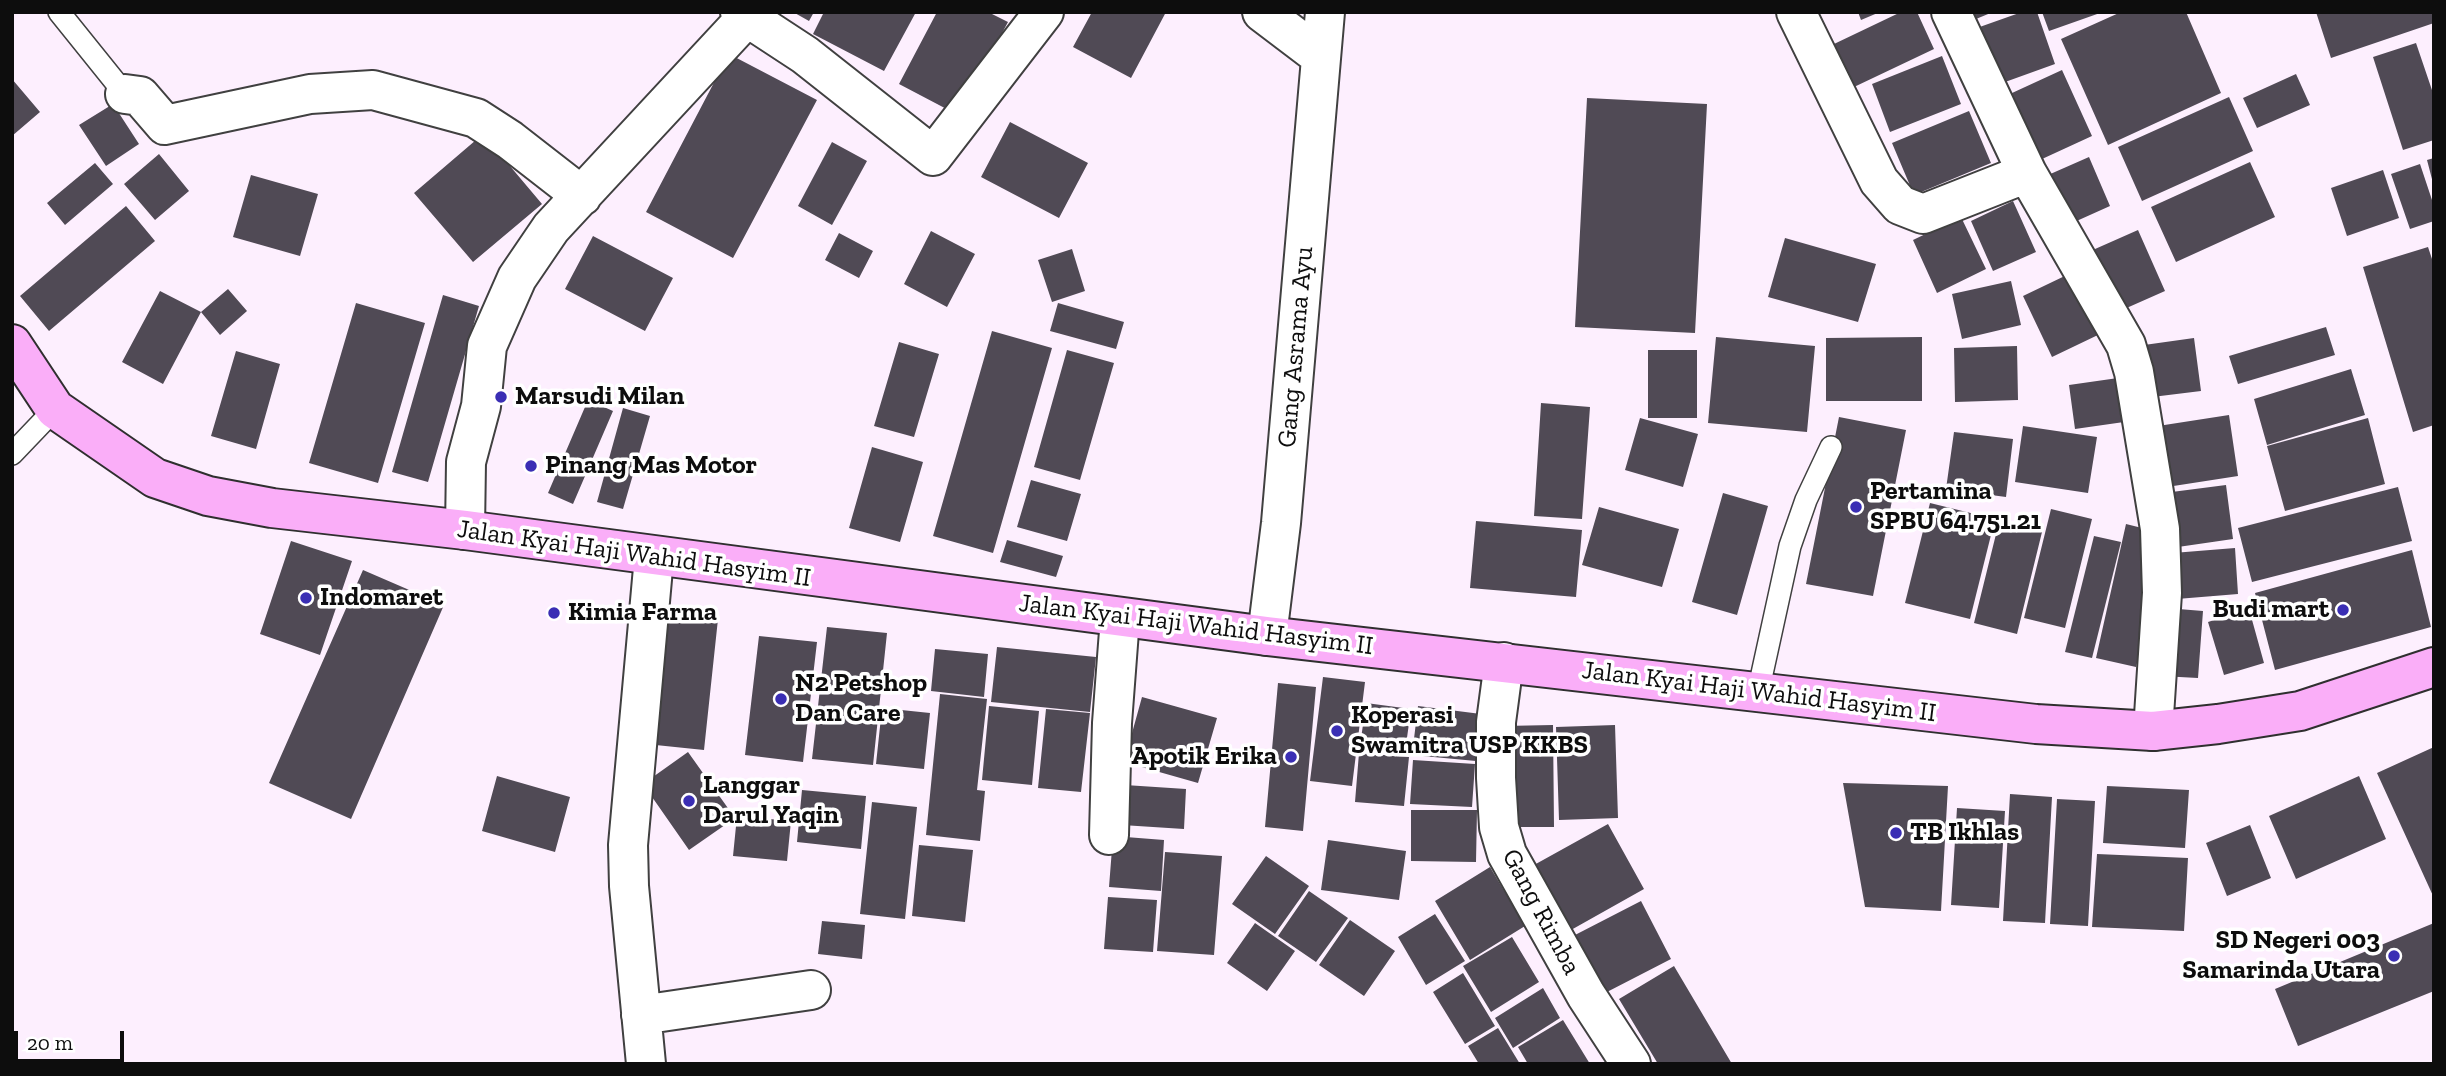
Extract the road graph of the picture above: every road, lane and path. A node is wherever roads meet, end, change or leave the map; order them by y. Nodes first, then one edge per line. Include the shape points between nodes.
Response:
1 (59, 12) edge
2 (1044, 12) edge
3 (1262, 12) edge
4 (1325, 12) edge
5 (1796, 12) edge
6 (1951, 12) edge
7 (744, 15) edge
8 (1320, 56) junction
9 (125, 94) joint
10 (2027, 173) junction
11 (582, 195) junction
12 (12, 344) edge
13 (55, 409) junction
14 (1832, 447) dead end
15 (12, 454) edge
16 (464, 530) junction
17 (654, 558) junction
18 (1120, 618) junction
19 (1267, 636) junction
20 (1504, 662) junction
21 (2434, 667) edge
22 (1758, 692) junction
23 (2153, 731) junction
24 (1109, 835) dead end
25 (811, 990) dead end
26 (641, 1015) junction
27 (646, 1064) edge
28 (1631, 1064) edge

1 - 9 lane
2 - 7 street via 933,156 804,55
3 - 8 street
4 - 8 street, Gang Asrama Ayu
5 - 10 street via 1879,181 1900,205 1923,214
6 - 10 street
7 - 11 street
8 - 19 street, Gang Asrama Ayu via 1281,523
9 - 11 street via 140,96 164,125 310,94 373,90 476,118
10 - 23 street via 2114,322 2134,372 2160,529 2162,593
11 - 16 street via 551,228 516,278 487,346 481,405 467,462
12 - 13 street, Jalan Kyai Haji Wahid Hasyim II
13 - 15 lane
13 - 16 street, Jalan Kyai Haji Wahid Hasyim II via 155,478 208,496
14 - 22 lane via 1790,545
16 - 17 street, Jalan Kyai Haji Wahid Hasyim II
17 - 18 street, Jalan Kyai Haji Wahid Hasyim II
17 - 26 street via 628,845
18 - 19 street, Jalan Kyai Haji Wahid Hasyim II
18 - 24 street
19 - 20 street, Jalan Kyai Haji Wahid Hasyim II
20 - 22 street, Jalan Kyai Haji Wahid Hasyim II
20 - 28 street, Gang Rimba via 1496,722 1496,778 1499,827 1507,854 1586,995
21 - 23 street, Jalan Kyai Haji Wahid Hasyim II via 2300,711
22 - 23 street, Jalan Kyai Haji Wahid Hasyim II via 2036,724
25 - 26 street
26 - 27 street

